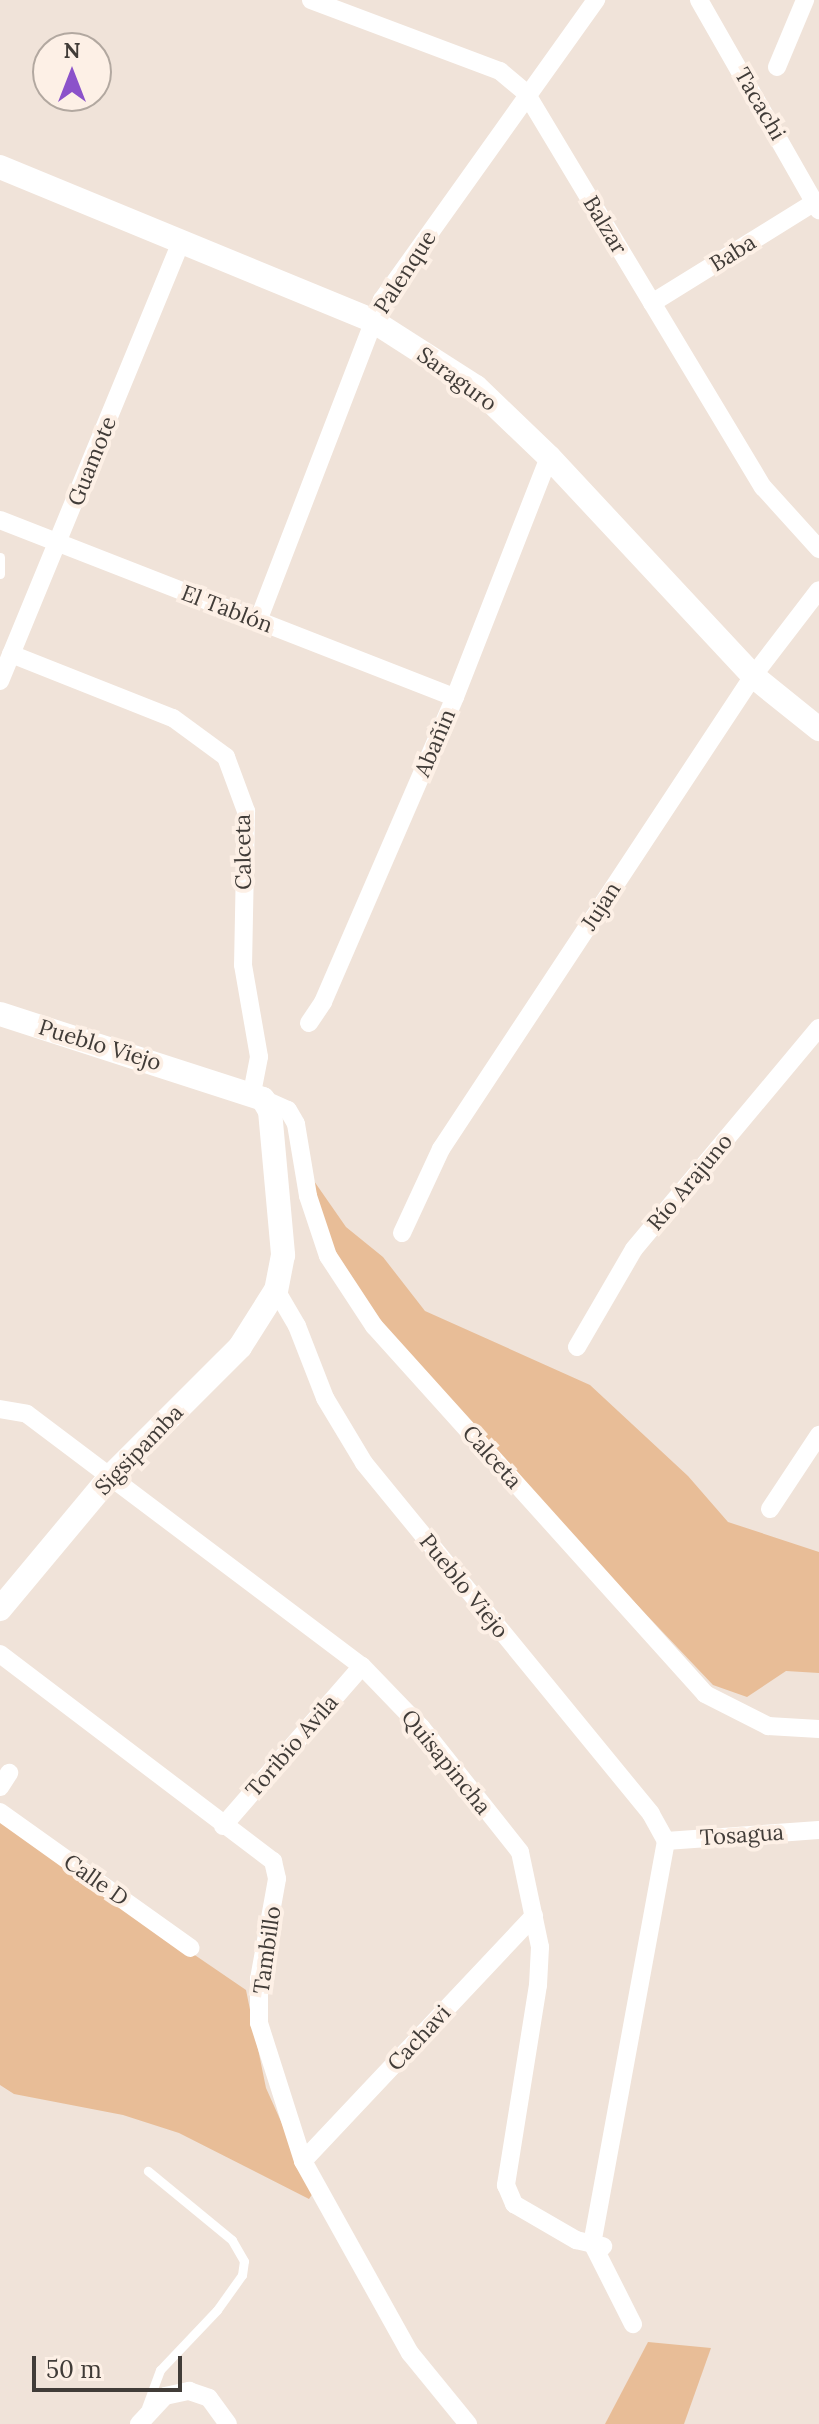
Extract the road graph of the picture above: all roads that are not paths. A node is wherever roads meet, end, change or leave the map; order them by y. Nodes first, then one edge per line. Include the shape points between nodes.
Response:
1 (311, 0) edge
2 (596, 0) edge
3 (699, 0) edge
4 (805, 0) edge
5 (777, 67) dead end
6 (526, 93) junction
7 (0, 167) edge
8 (816, 206) edge
9 (182, 240) junction
10 (652, 303) junction
11 (373, 321) junction
12 (549, 457) junction
13 (0, 520) edge
14 (58, 543) junction
15 (819, 549) edge
16 (0, 557) edge
17 (0, 574) edge
18 (819, 590) edge
19 (258, 621) junction
20 (11, 654) junction
21 (753, 676) junction
22 (0, 681) edge
23 (455, 697) junction
24 (819, 729) edge
25 (0, 1014) edge
26 (309, 1023) dead end
27 (819, 1028) edge
28 (258, 1095) junction
29 (402, 1233) dead end
30 (276, 1290) junction
31 (577, 1347) dead end
32 (0, 1409) edge
33 (819, 1435) edge
34 (110, 1477) junction
35 (770, 1509) dead end
36 (0, 1609) edge
37 (0, 1654) edge
38 (362, 1666) junction
39 (819, 1729) edge
40 (0, 1812) edge
41 (223, 1826) junction
42 (819, 1830) edge
43 (666, 1841) junction
44 (534, 1916) junction
45 (191, 1948) dead end
46 (303, 2161) junction
47 (148, 2171) dead end
48 (598, 2245) junction
49 (633, 2324) dead end
50 (141, 2419) edge
51 (228, 2424) edge
52 (468, 2424) edge

1 - 6 street, Balzar via 500,71
2 - 6 street, Palenque
3 - 8 street, Tacachi
4 - 5 street
6 - 10 street, Balzar
6 - 11 street, Palenque via 382,300
7 - 9 street, Saraguro
8 - 10 street, Baba
9 - 11 street, Saraguro
9 - 14 street, Guamote
10 - 15 street, Balzar via 763,487
11 - 12 street, Saraguro via 476,387
11 - 19 street, Palenque
12 - 21 street, Saraguro
12 - 23 street, Abañin
13 - 14 street, El Tablón
14 - 19 street, El Tablón
14 - 20 street, Guamote
16 - 17 lane
18 - 21 street, Jujan
19 - 23 street, El Tablón
20 - 22 street, Guamote
20 - 28 street, Calceta via 173,718 226,757 246,811 243,965 259,1057
21 - 24 street, Saraguro
21 - 29 street, Jujan via 441,1149
23 - 26 street, Abañin via 323,1002
25 - 28 street, Pueblo Viejo
27 - 31 street, Río Arajuno via 634,1249
28 - 30 street via 270,1111 283,1255
28 - 39 street, Calceta via 288,1110 296,1124 308,1196 328,1256 374,1326 705,1694 768,1726
30 - 34 street, Sigsipamba via 240,1347
30 - 43 street, Pueblo Viejo via 297,1326 325,1398 364,1463 651,1814
32 - 34 street, Quisapincha via 27,1414
33 - 35 street
34 - 36 street, Sigsipamba
34 - 38 street, Quisapincha
37 - 41 street, Tambillo
38 - 41 street, Toribio Avila
38 - 44 street, Quisapincha via 421,1727 520,1852
40 - 45 street, Calle D
41 - 46 street, Tambillo via 262,1848 273,1861 277,1879 259,1979 259,2023
42 - 43 street, Tosagua
43 - 48 street
44 - 46 street, Cachavi
44 - 48 street, Quisapincha via 538,1985 506,2185 514,2204
46 - 52 street, Tambillo via 410,2353
47 - 50 lane via 232,2240 244,2261 242,2275 217,2310 160,2370
48 - 49 street
50 - 51 street via 165,2396 189,2391 209,2398

